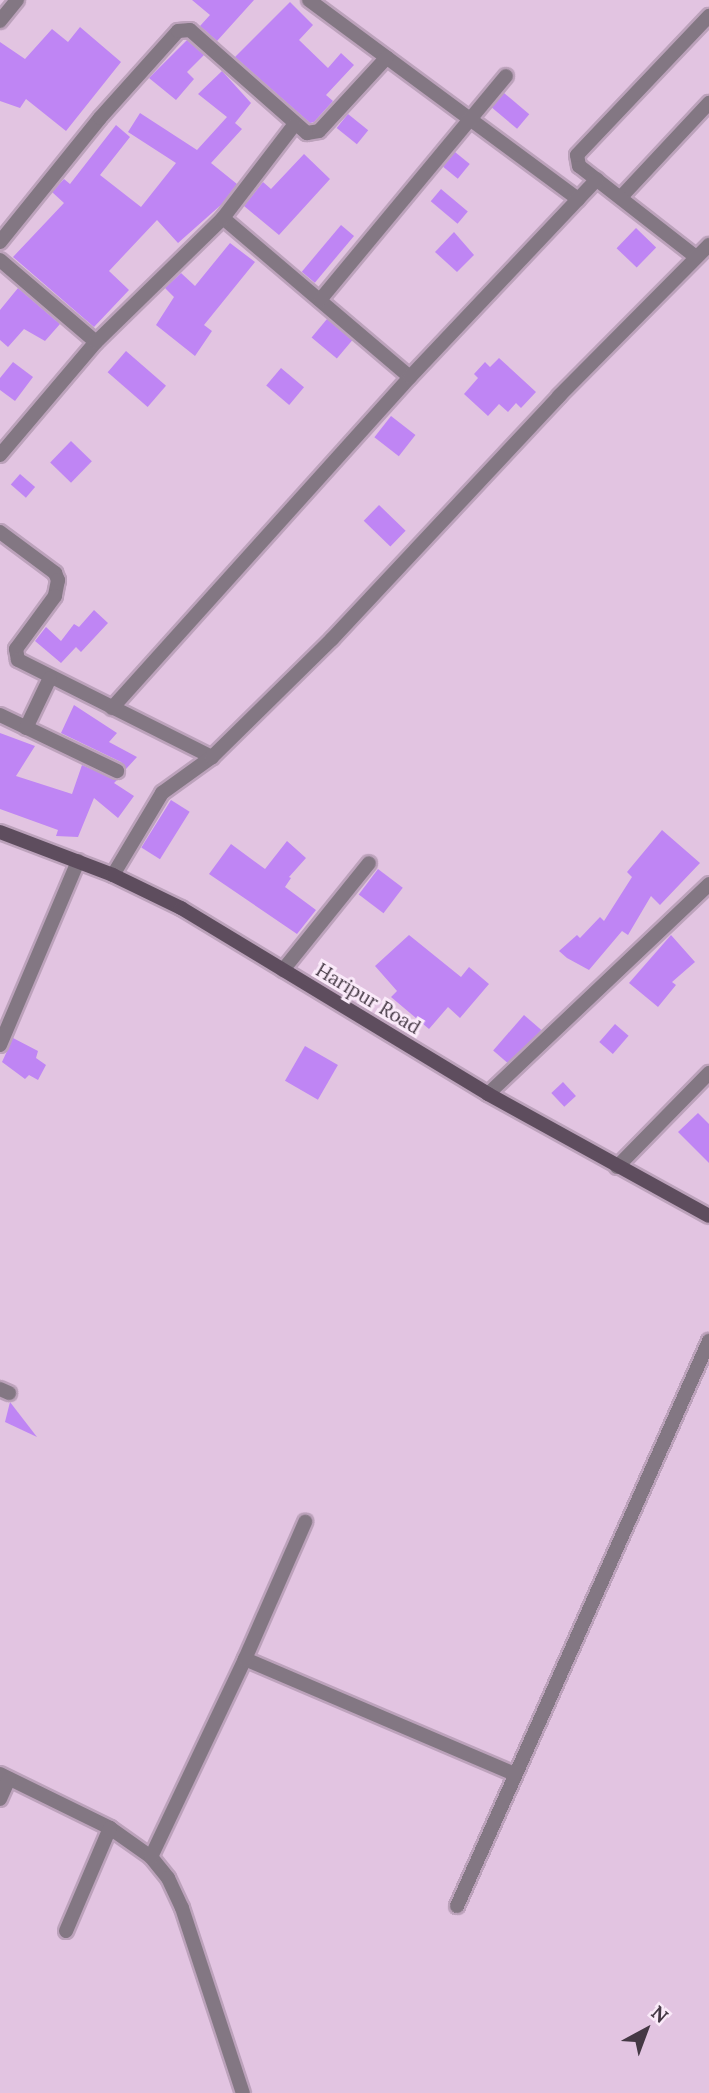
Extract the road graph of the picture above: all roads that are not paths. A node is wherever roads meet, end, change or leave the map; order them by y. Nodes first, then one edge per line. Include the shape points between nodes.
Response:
1 (17, 0) edge
2 (309, 0) edge
3 (709, 16) edge
4 (0, 21) edge
5 (387, 57) junction
6 (506, 76) dead end
7 (709, 103) edge
8 (470, 120) junction
9 (294, 125) junction
10 (597, 179) junction
11 (621, 197) junction
12 (578, 199) junction
13 (223, 218) junction
14 (0, 242) edge
15 (709, 244) edge
16 (696, 257) junction
17 (0, 260) edge
18 (320, 300) junction
19 (96, 342) junction
20 (410, 377) junction
21 (0, 455) edge
22 (0, 533) edge
23 (50, 678) junction
24 (112, 708) junction
25 (1, 718) edge
26 (26, 728) junction
27 (212, 757) junction
28 (117, 771) dead end
29 (0, 832) edge
30 (78, 861) junction
31 (369, 863) dead end
32 (113, 875) junction
33 (709, 884) edge
34 (284, 970) junction
35 (0, 1045) edge
36 (709, 1073) edge
37 (488, 1094) junction
38 (617, 1167) junction
39 (709, 1216) edge
40 (709, 1341) edge
41 (306, 1522) dead end
42 (245, 1659) junction
43 (514, 1774) junction
44 (5, 1777) edge
45 (0, 1799) edge
46 (110, 1828) junction
47 (152, 1857) junction
48 (457, 1906) dead end
49 (66, 1931) dead end
50 (243, 2093) edge

1 - 4 street
2 - 5 street
3 - 10 street via 580,150 576,162
5 - 8 street
5 - 9 street via 316,133 307,134
6 - 8 street
7 - 11 street
8 - 12 street
8 - 18 street
9 - 13 street
9 - 14 street via 190,30 178,31 100,118
10 - 11 street
10 - 12 street
11 - 16 street
12 - 20 street
13 - 18 street
13 - 19 street
15 - 16 street
16 - 27 street via 332,639
17 - 19 street
18 - 20 street
19 - 21 street
20 - 24 street
22 - 23 street via 55,573 58,580 55,596 15,653 18,660
23 - 24 street
23 - 26 street
24 - 27 street
25 - 26 street
26 - 28 street
27 - 32 street via 162,793
29 - 30 street, Haripur Road
30 - 32 street, Haripur Road
30 - 35 street
31 - 34 street
32 - 34 street, Haripur Road via 181,908
33 - 37 street
34 - 37 street, Haripur Road
36 - 38 street
37 - 38 street, Haripur Road
38 - 39 street, Haripur Road
40 - 43 street
41 - 42 street
42 - 43 street
42 - 47 street
43 - 48 street
44 - 45 street
44 - 46 street
46 - 47 street
46 - 49 street
47 - 50 street via 182,1908

